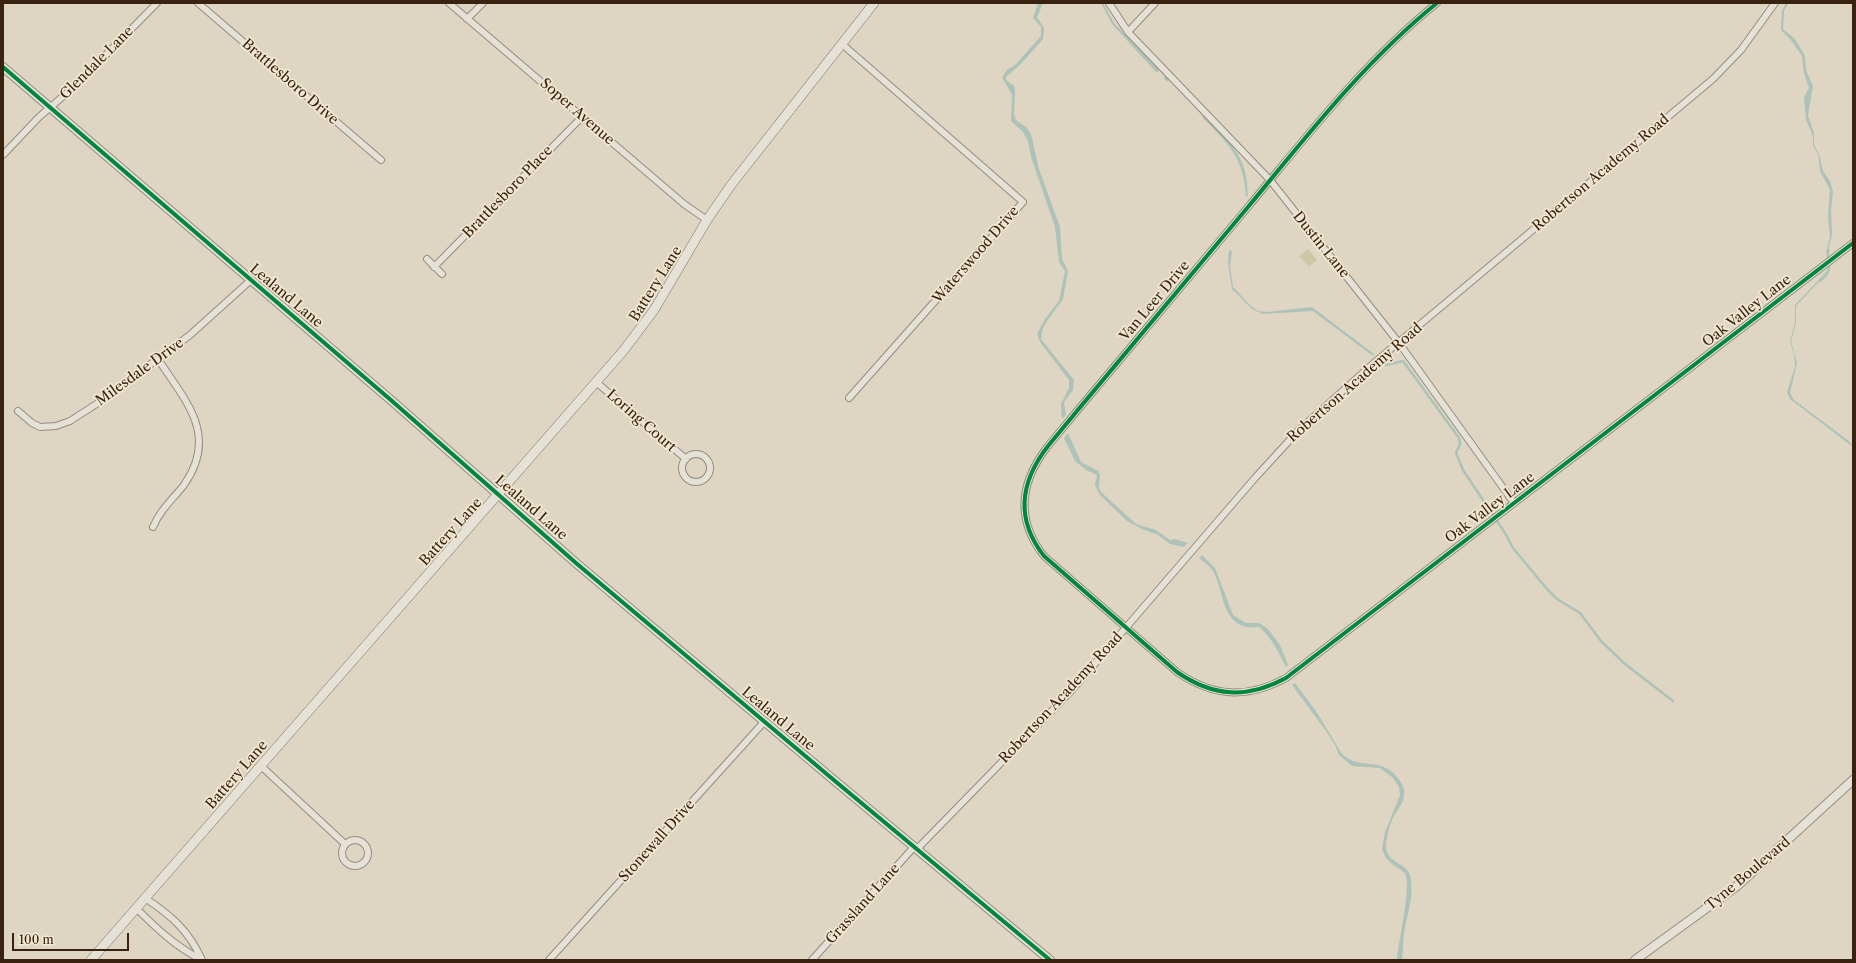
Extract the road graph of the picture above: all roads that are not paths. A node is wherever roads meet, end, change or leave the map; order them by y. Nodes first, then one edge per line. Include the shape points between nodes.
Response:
1 (157, 3) edge
2 (198, 3) edge
3 (449, 3) edge
4 (483, 3) edge
5 (874, 3) edge
6 (1109, 3) edge
7 (1155, 3) edge
8 (1437, 3) edge
9 (1775, 3) edge
10 (467, 19) junction
11 (1128, 32) junction
12 (842, 44) junction
13 (3, 67) edge
14 (50, 108) junction
15 (582, 116) junction
16 (3, 155) edge
17 (381, 160) dead end
18 (1270, 180) junction
19 (707, 220) junction
20 (1853, 243) edge
21 (427, 259) dead end
22 (434, 267) junction
23 (442, 274) dead end
24 (251, 280) junction
25 (1399, 343) junction
26 (158, 359) junction
27 (596, 382) junction
28 (849, 398) dead end
29 (18, 411) dead end
30 (686, 459) junction
31 (499, 494) junction
32 (1514, 503) junction
33 (153, 527) dead end
34 (1126, 628) junction
35 (764, 722) junction
36 (261, 766) junction
37 (1853, 780) edge
38 (345, 844) junction
39 (916, 848) junction
40 (145, 898) junction
41 (136, 908) junction
42 (91, 960) edge
43 (202, 960) edge
44 (549, 960) edge
45 (812, 960) edge
46 (1050, 960) edge
47 (1635, 960) edge

1 - 14 street, Glendale Lane
2 - 17 street, Brattlesboro Drive
3 - 10 street, Soper Avenue
4 - 10 street
5 - 12 main road, Battery Lane
6 - 11 street, Dustin Lane
7 - 11 street
8 - 18 street, Van Leer Drive via 1409,26 1356,79
9 - 25 street, Robertson Academy Road via 1741,50 1713,79
10 - 15 street, Soper Avenue
11 - 18 street, Dustin Lane
12 - 19 main road, Battery Lane via 753,155
12 - 28 street, Waterswood Drive via 1023,202
13 - 14 street, Lealand Lane
14 - 16 street, Glendale Lane
14 - 24 street, Lealand Lane
15 - 19 street, Soper Avenue via 684,204
15 - 22 street, Brattlesboro Place
18 - 25 street, Dustin Lane
18 - 34 street, Van Leer Drive via 1048,446 1029,476 1025,496 1026,516 1038,550
19 - 27 main road, Battery Lane via 654,310
20 - 32 street, Oak Valley Lane
21 - 22 street
22 - 23 street
24 - 26 street, Milesdale Drive via 213,316
24 - 31 street, Lealand Lane
25 - 32 street, Dustin Lane
25 - 34 street, Robertson Academy Road via 1343,389 1292,436
26 - 29 street, Milesdale Drive via 93,407 63,424 40,427
26 - 33 street via 194,416 200,446 188,478
27 - 30 street, Loring Court
27 - 31 main road, Battery Lane
30 - 30 street via 696,454 706,458 710,469 706,478 697,482 691,482 686,478 682,468
31 - 35 street, Lealand Lane via 576,563
31 - 36 main road, Battery Lane
32 - 34 street, Oak Valley Lane via 1295,672 1258,690 1226,692 1197,684 1177,672
34 - 39 street, Robertson Academy Road via 1056,707
35 - 39 street, Lealand Lane
35 - 44 street, Stonewall Drive
36 - 38 street
36 - 40 main road, Battery Lane
37 - 47 street, Tyne Boulevard via 1737,886
38 - 38 street via 342,853 346,863 356,866 365,862 369,853 364,843 354,840
39 - 45 street, Grassland Lane
39 - 46 street, Lealand Lane
40 - 41 main road, Battery Lane
40 - 43 street via 186,932 195,943
41 - 42 main road, Battery Lane
41 - 43 street via 179,947

